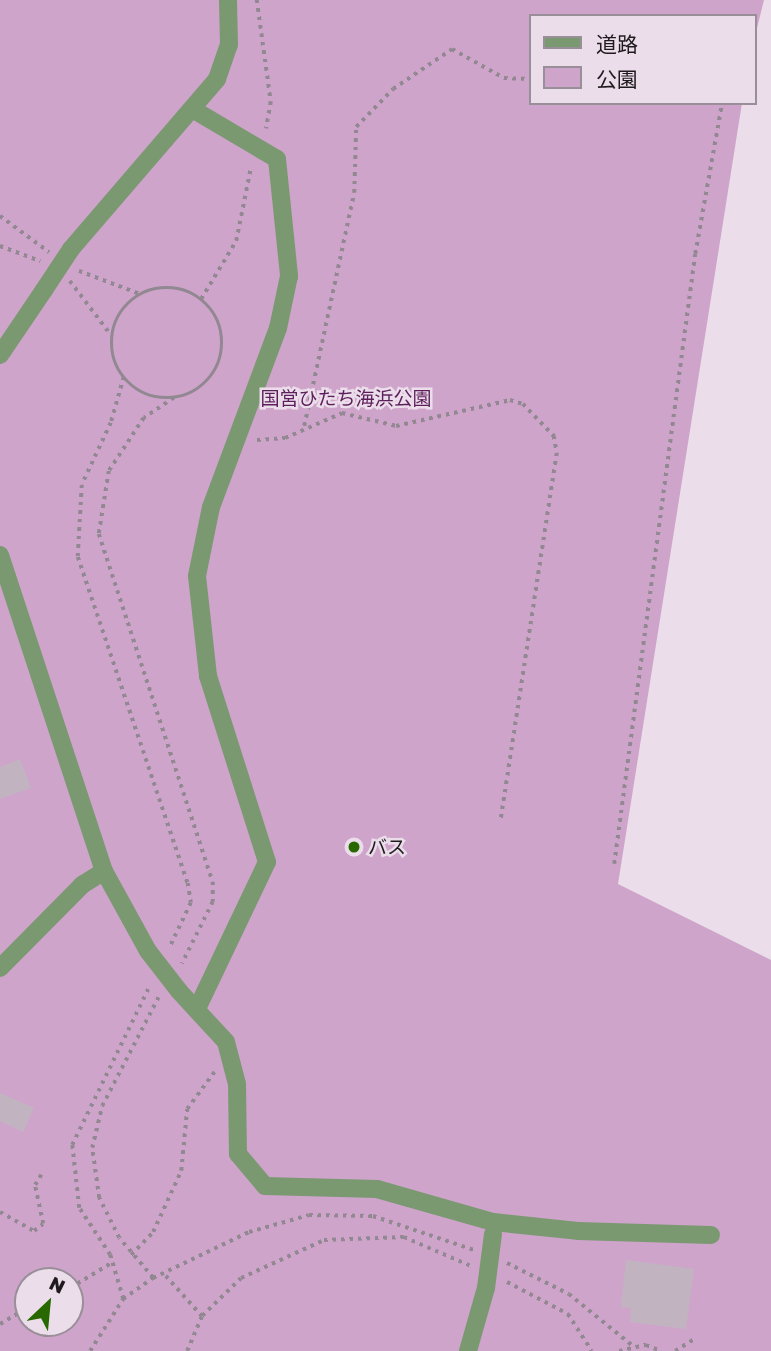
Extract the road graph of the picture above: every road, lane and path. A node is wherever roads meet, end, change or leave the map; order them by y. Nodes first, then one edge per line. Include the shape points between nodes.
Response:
1 (228, 0) edge
2 (530, 79) edge
3 (722, 105) edge
4 (194, 110) junction
5 (0, 355) edge
6 (124, 377) junction
7 (174, 398) junction
8 (304, 426) junction
9 (238, 435) junction
10 (0, 555) edge
11 (501, 821) dead end
12 (614, 864) dead end
13 (104, 871) junction
14 (168, 950) dead end
15 (0, 968) edge
16 (177, 971) dead end
17 (152, 981) dead end
18 (172, 990) junction
19 (197, 1009) junction
20 (231, 1059) junction
21 (41, 1175) dead end
22 (0, 1212) edge
23 (493, 1228) junction
24 (711, 1236) dead end
25 (480, 1252) dead end
26 (131, 1256) junction
27 (493, 1258) dead end
28 (113, 1262) junction
29 (479, 1269) dead end
30 (166, 1276) junction
31 (153, 1278) junction
32 (84, 1280) edge
33 (504, 1281) dead end
34 (123, 1299) junction
35 (202, 1316) junction
36 (696, 1338) dead end
37 (633, 1346) junction
38 (90, 1351) edge
39 (187, 1351) edge
40 (468, 1351) edge
41 (592, 1351) edge
42 (619, 1351) edge
43 (662, 1351) edge
44 (675, 1351) edge

1 - 4 street via 226,61
2 - 8 path via 504,78 452,49 393,89 356,127 354,193
3 - 12 path via 695,254
4 - 5 street, bridge via 127,177 71,249
4 - 9 street via 269,152 283,180 287,288
6 - 7 path via 155,397
6 - 7 path via 112,347 119,316 148,292 187,291 213,312 222,348 207,382
6 - 14 path via 111,422 82,485 78,557 188,883 191,903
7 - 16 path via 144,418 108,471 99,534 213,882 213,902
8 - 9 path via 271,440
8 - 11 path via 342,413 397,426 510,400 523,404 554,436 556,453
9 - 19 street via 202,540 199,613 208,676 267,862
10 - 13 street
13 - 15 street via 82,885
13 - 18 street, bridge
17 - 28 path via 72,1145 79,1208
18 - 19 street
18 - 26 path via 102,1106 92,1149 99,1198
19 - 20 street via 226,1042
20 - 23 street via 238,1154 265,1186 377,1189
20 - 26 path via 208,1076 187,1109 181,1171 153,1232
21 - 22 path via 35,1185 43,1224 34,1231
23 - 24 street
23 - 40 street, bridge via 486,1288
25 - 30 path via 373,1216 309,1215 249,1233
26 - 31 path
27 - 37 path via 569,1294
28 - 32 path
28 - 34 path
29 - 35 path via 404,1237 324,1240 241,1278
30 - 31 path
30 - 35 path
31 - 34 path
33 - 41 path via 568,1314
34 - 38 path
35 - 39 path
36 - 44 path
37 - 42 path
37 - 43 path

